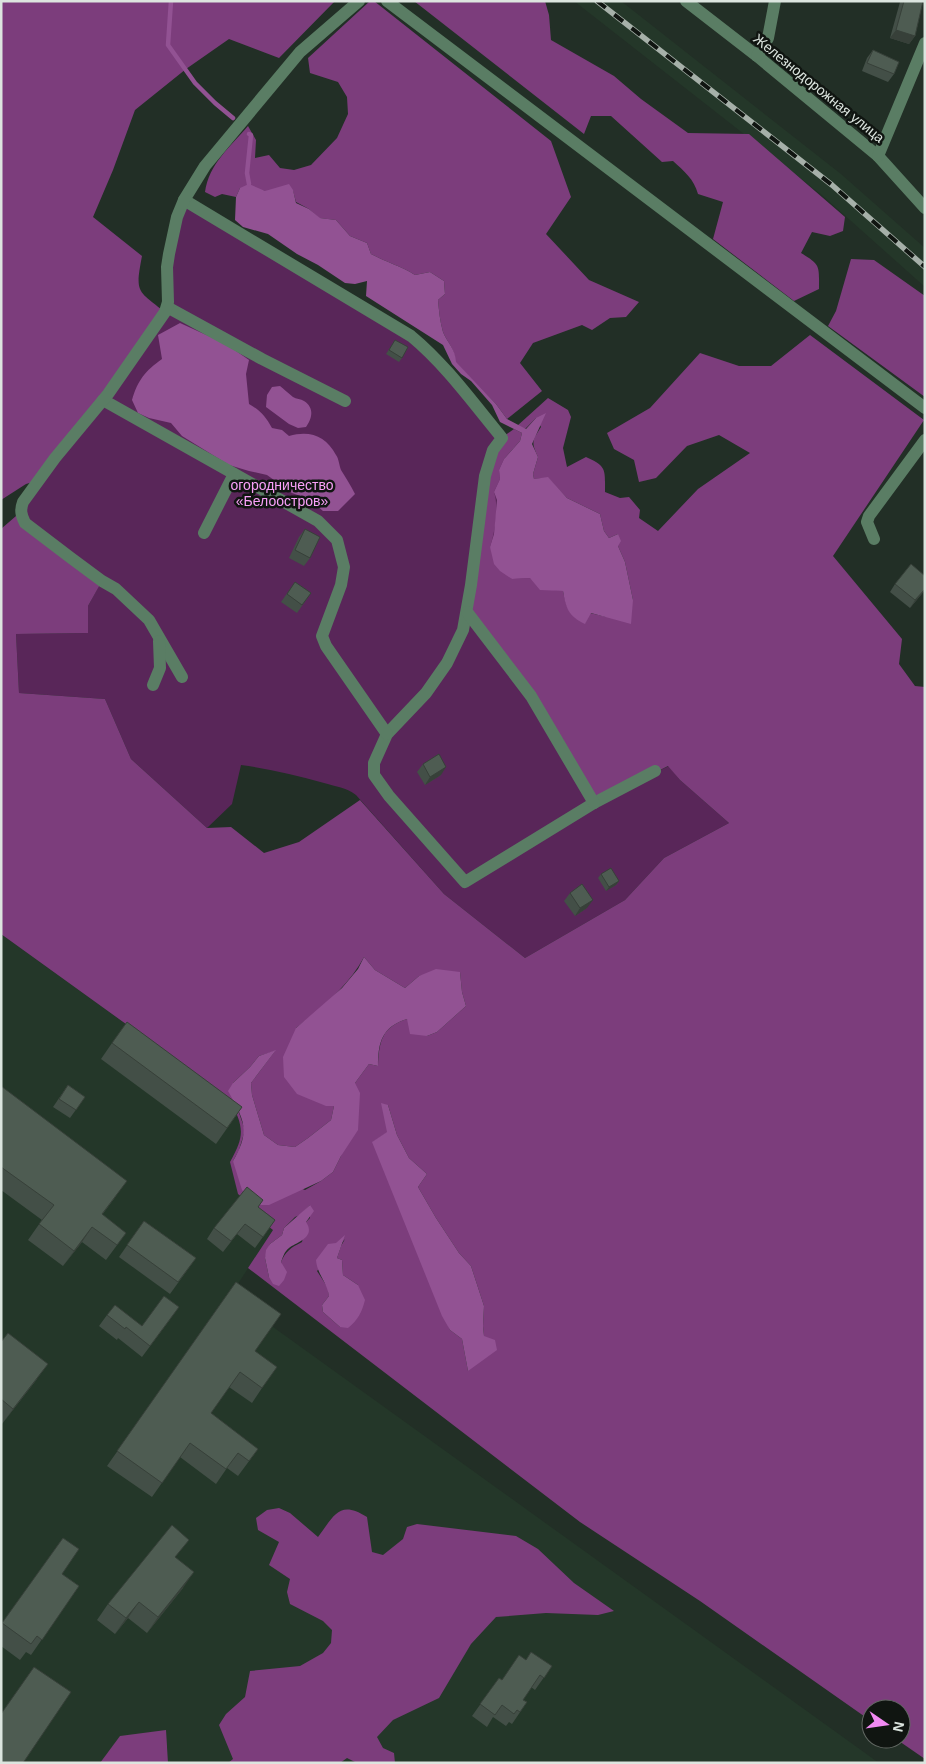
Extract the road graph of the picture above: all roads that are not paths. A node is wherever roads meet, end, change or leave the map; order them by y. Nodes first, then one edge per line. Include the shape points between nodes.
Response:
1 (359, 1) edge
2 (387, 1) edge
3 (686, 1) edge
4 (775, 1) edge
5 (925, 43) edge
6 (756, 56) junction
7 (878, 156) junction
8 (184, 200) junction
9 (925, 208) edge
10 (166, 307) junction
11 (103, 400) junction
12 (344, 401) dead end
13 (925, 408) edge
14 (925, 440) edge
15 (234, 474) junction
16 (204, 533) dead end
17 (874, 540) dead end
18 (467, 612) junction
19 (159, 636) junction
20 (182, 677) dead end
21 (153, 685) dead end
22 (387, 734) junction
23 (655, 771) dead end
24 (594, 803) junction

1 - 8 street via 300,52 205,166
2 - 13 street
3 - 6 street, Железнодорожная улица
4 - 6 street via 768,38
5 - 7 street
6 - 7 street, Железнодорожная улица
7 - 9 street, Железнодорожная улица
8 - 10 street via 169,254
8 - 18 street via 411,336 475,403 502,438 493,450 485,476
10 - 11 street
10 - 12 street
11 - 15 street
11 - 19 street via 55,458 20,508 25,522 116,589 149,620
14 - 17 street via 870,516 867,522
15 - 16 street
15 - 22 street via 318,521 337,540 344,567 341,585 322,636
18 - 22 street via 463,630 448,663 426,693
18 - 24 street via 531,696
19 - 20 street
19 - 21 street via 160,668
22 - 24 street via 374,763 374,775 465,882
23 - 24 street

